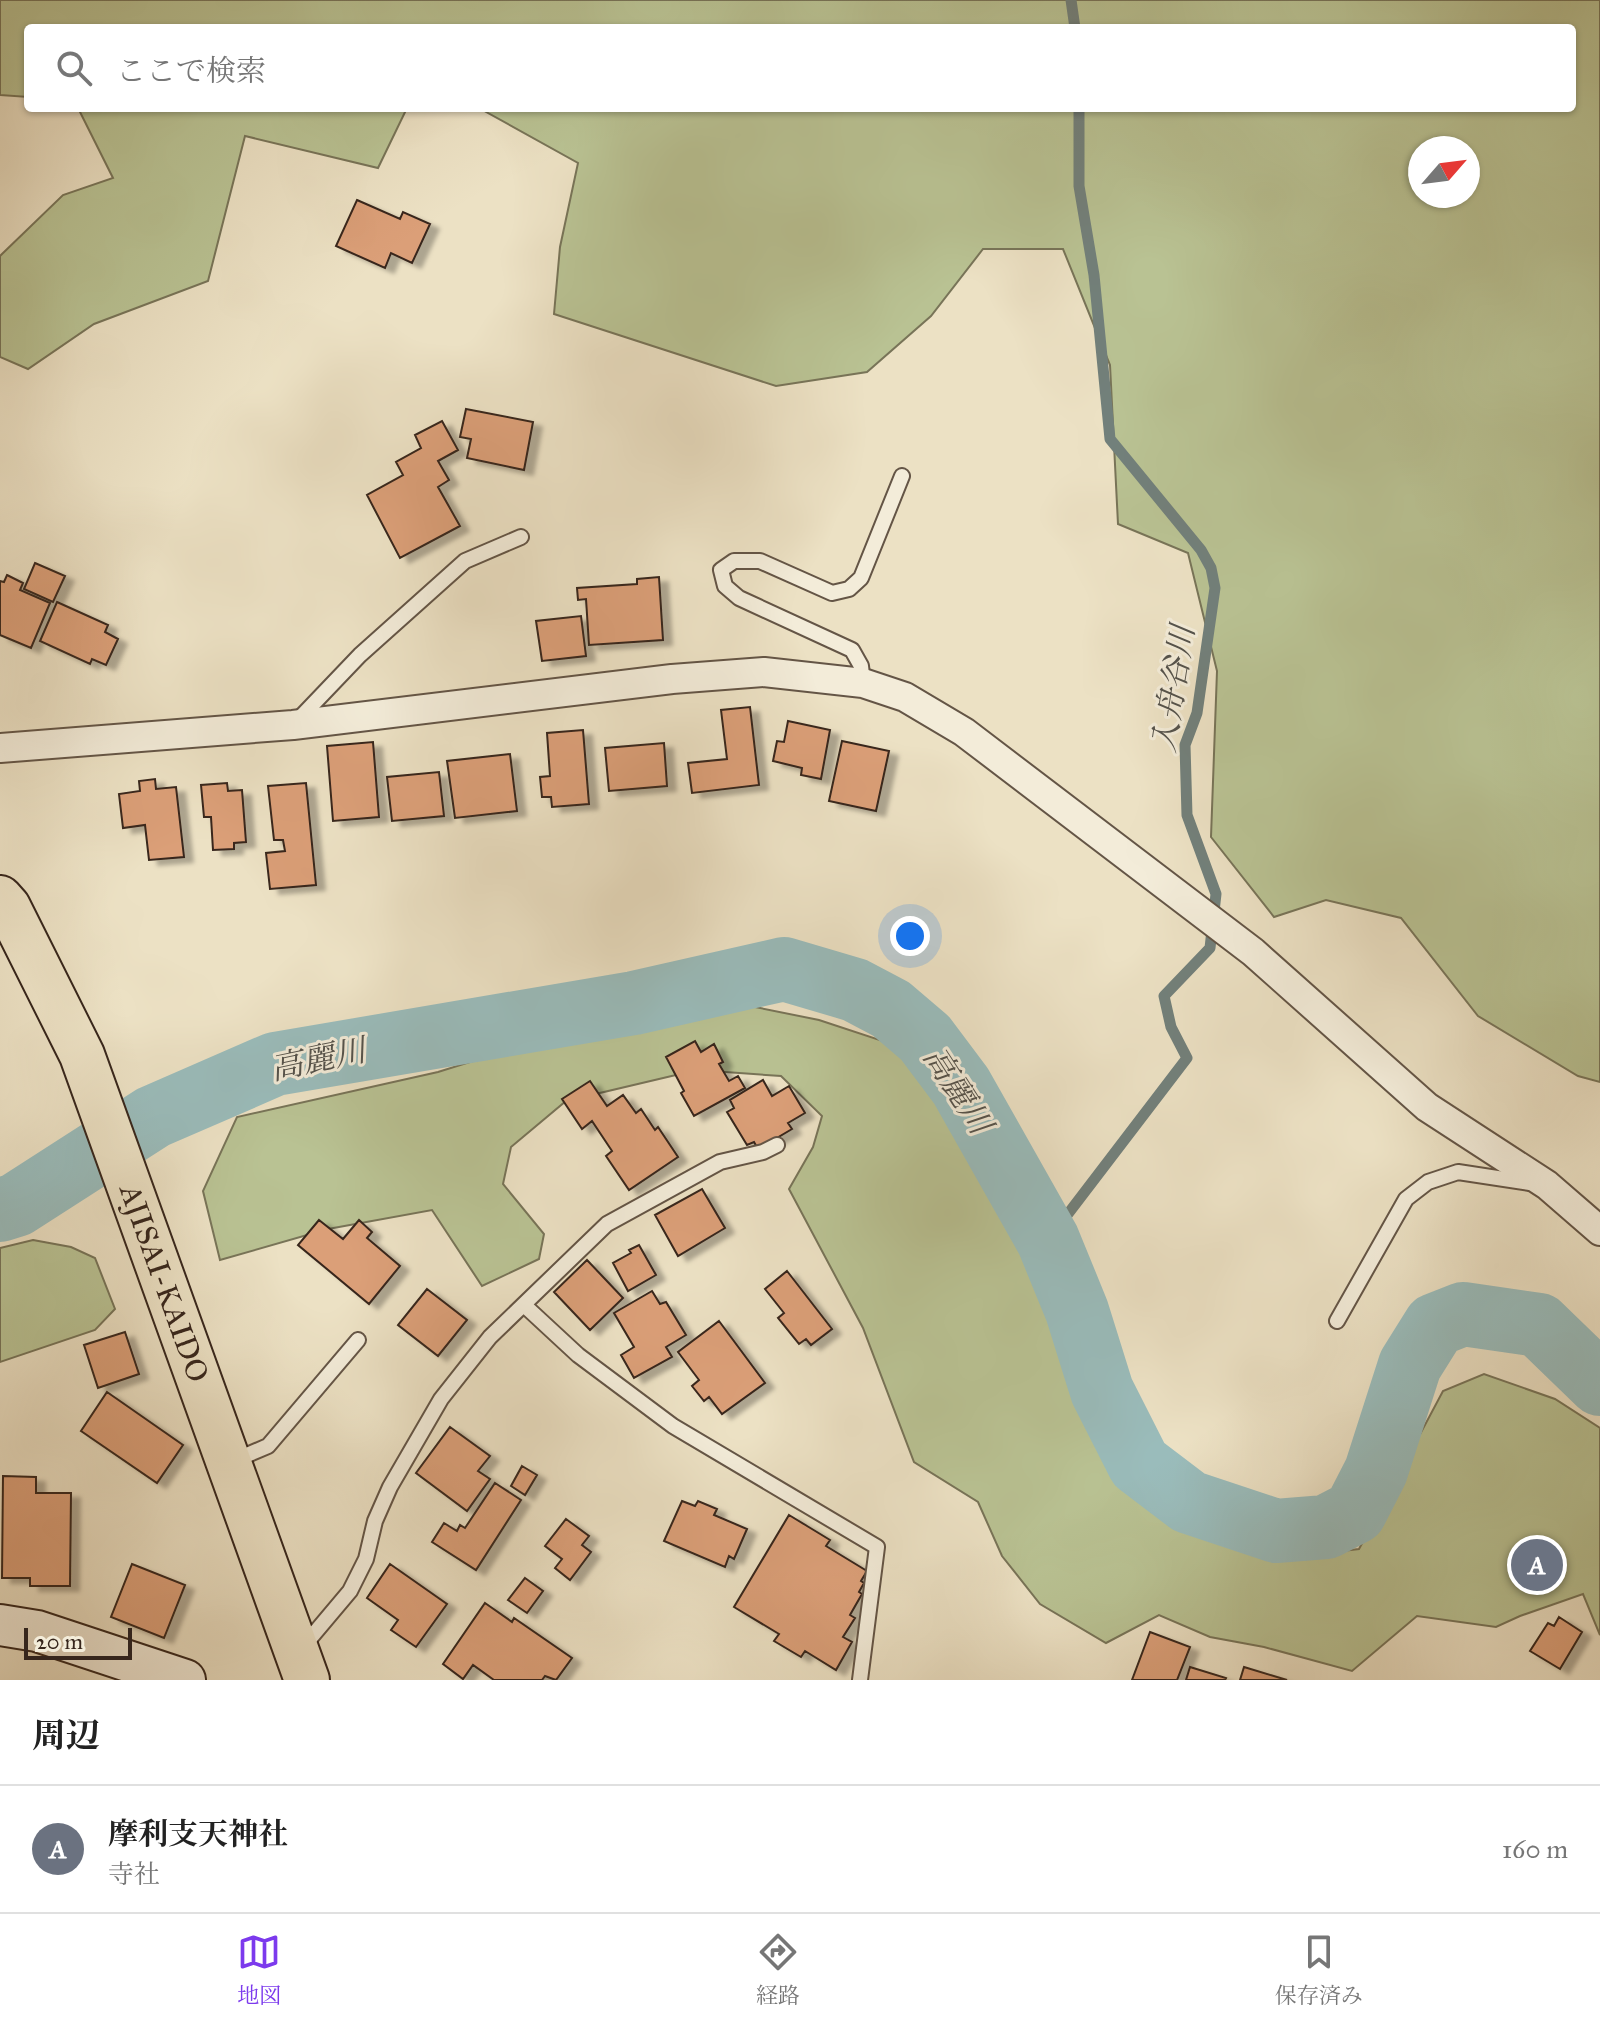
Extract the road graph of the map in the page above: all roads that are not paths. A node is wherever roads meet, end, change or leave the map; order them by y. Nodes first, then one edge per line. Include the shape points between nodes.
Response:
1 (902, 476) dead end
2 (521, 537) dead end
3 (863, 683) junction
4 (293, 725) junction
5 (0, 748) edge
6 (3, 905) edge
7 (777, 1145) dead end
8 (1547, 1185) junction
9 (1600, 1231) edge
10 (524, 1305) junction
11 (1337, 1321) dead end
12 (358, 1340) dead end
13 (229, 1463) junction
14 (0, 1625) edge
15 (302, 1667) edge
16 (178, 1679) edge
17 (860, 1680) edge

1 - 3 lane via 861,578 849,589 832,593 760,561 734,561 721,570 725,586 739,598 852,650
2 - 4 lane via 465,561 360,655
3 - 4 street via 764,672
3 - 8 street via 905,697 964,732 1253,952 1427,1107
4 - 5 street
6 - 13 highway, AJISAI-KAIDO via 82,1055
7 - 10 lane via 720,1162 607,1224
8 - 9 street
8 - 11 lane via 1458,1172 1428,1182 1406,1199
10 - 15 lane via 490,1337 441,1399 390,1487 350,1591
10 - 17 lane via 578,1355 673,1426 877,1547
12 - 13 lane via 268,1446
13 - 15 highway, AJISAI-KAIDO
14 - 16 street via 37,1631

